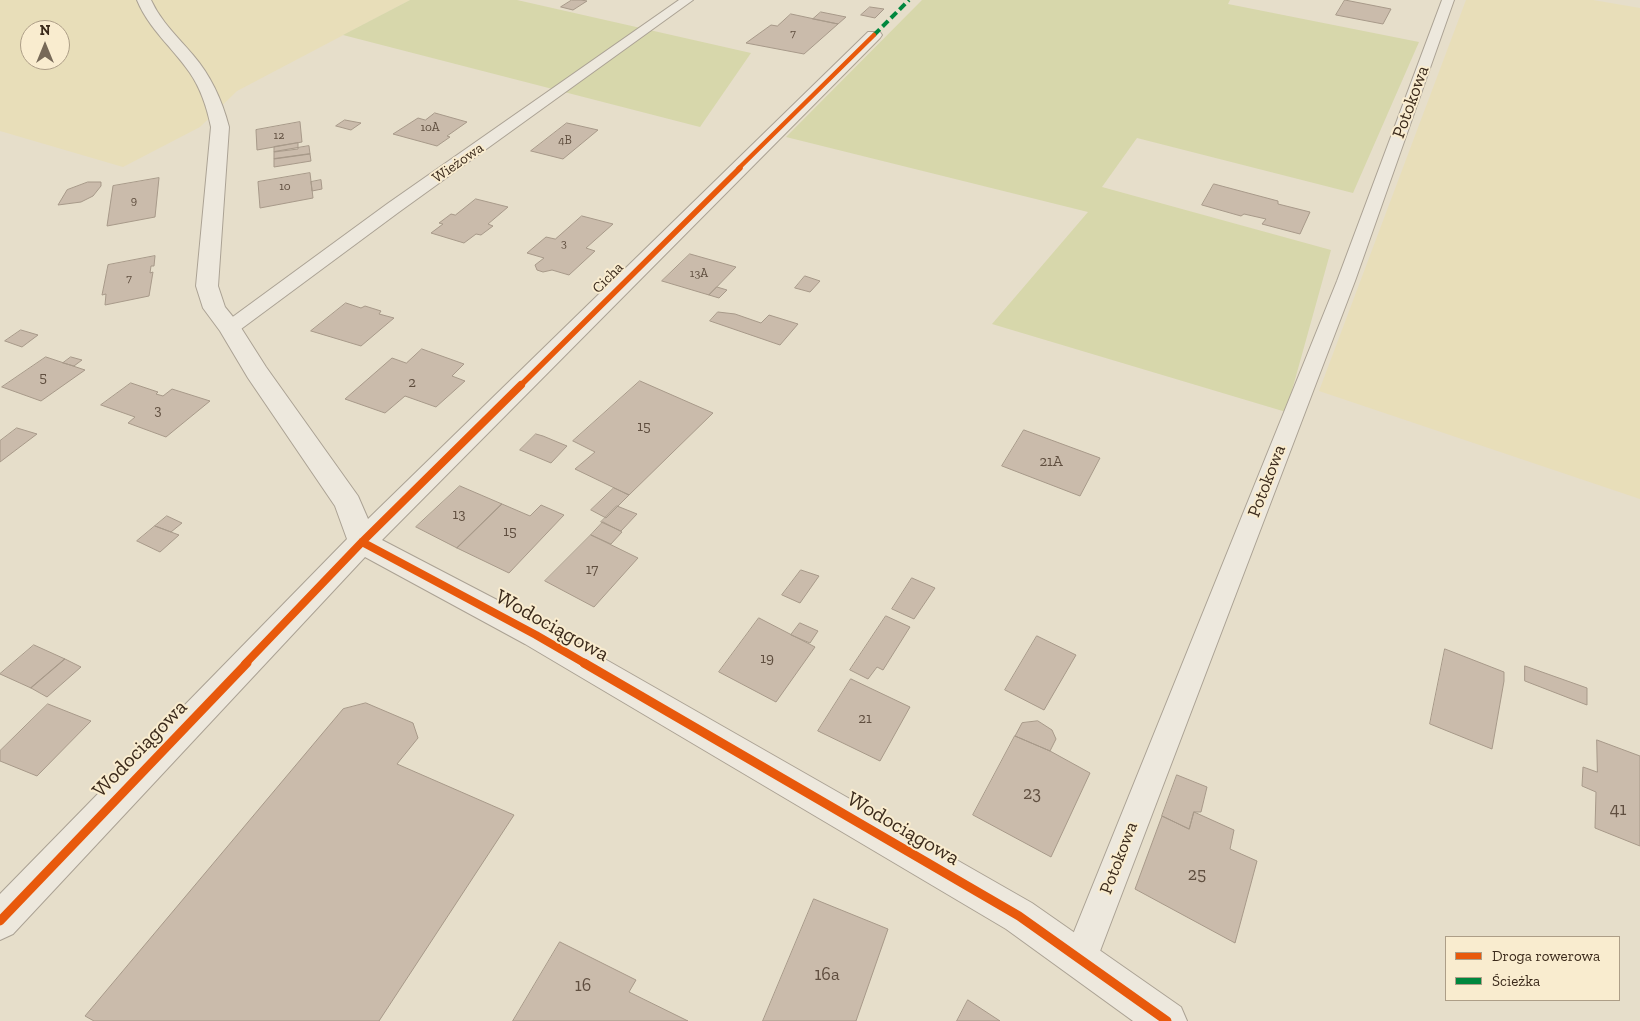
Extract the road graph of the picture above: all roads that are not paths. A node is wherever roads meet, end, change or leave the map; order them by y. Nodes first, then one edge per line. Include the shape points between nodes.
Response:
1 (144, 0) edge
2 (687, 0) edge
3 (1448, 0) edge
4 (874, 34) dead end
5 (230, 328) junction
6 (362, 542) junction
7 (0, 921) edge
8 (1080, 959) junction
9 (1167, 1021) edge

1 - 5 street via 157,26 193,66 217,109 220,126 207,286 214,308
2 - 5 lane, Wieżowa
3 - 8 lane, Potokowa via 1346,281
4 - 6 street, Cicha
5 - 6 street via 256,372 348,502
6 - 7 street, Wodociągowa
6 - 8 street, Wodociągowa via 536,636 1001,906
8 - 9 street, Wodociągowa

